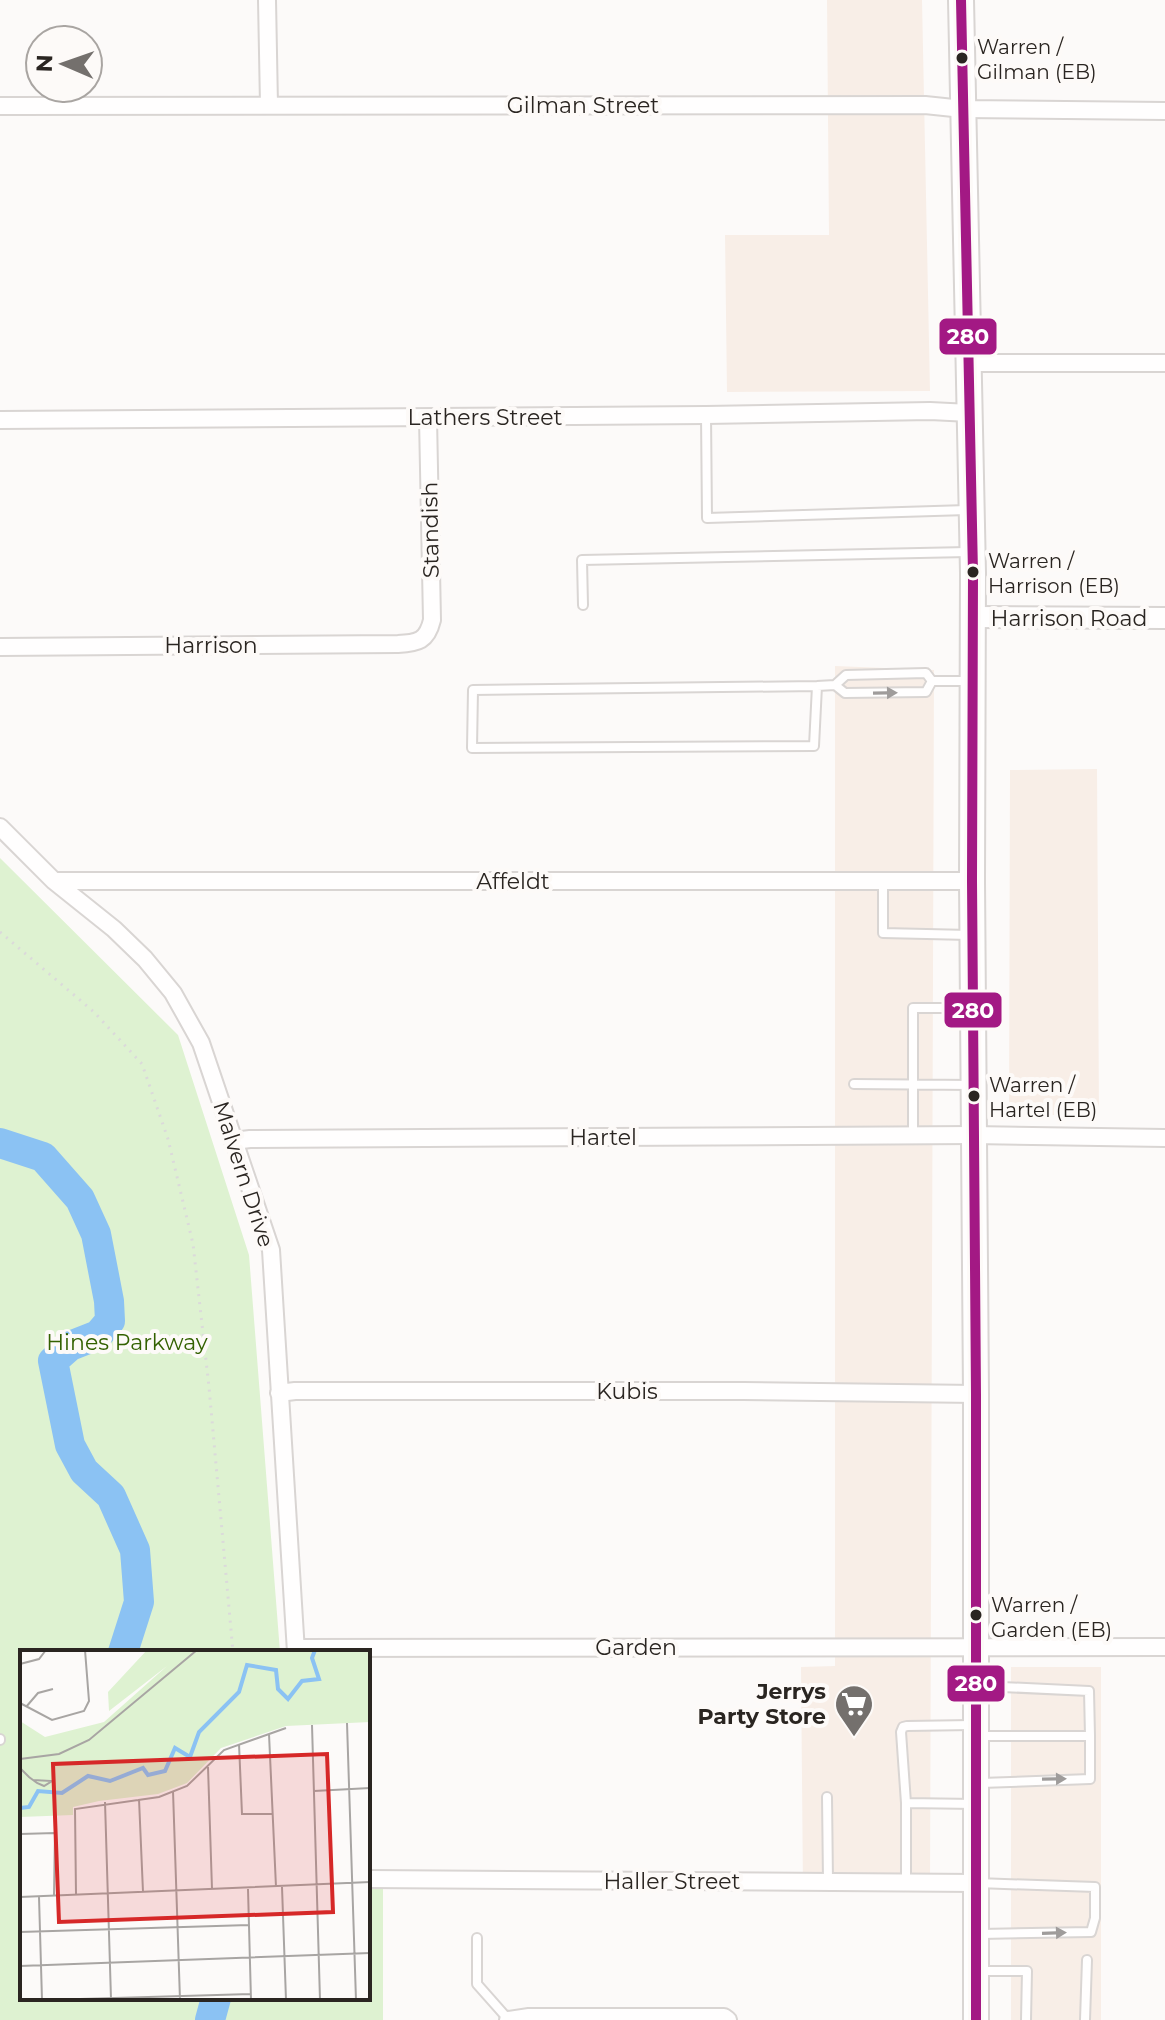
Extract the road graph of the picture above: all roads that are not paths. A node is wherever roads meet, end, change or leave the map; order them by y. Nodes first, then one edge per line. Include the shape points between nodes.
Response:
1 (267, 0) edge
2 (961, 0) edge
3 (269, 105) junction
4 (0, 106) edge
5 (963, 109) junction
6 (1165, 111) edge
7 (969, 363) junction
8 (1165, 363) edge
9 (970, 413) junction
10 (706, 415) junction
11 (428, 418) junction
12 (0, 420) edge
13 (972, 509) junction
14 (973, 552) junction
15 (583, 605) dead end
16 (973, 617) junction
17 (1165, 618) edge
18 (422, 639) joint
19 (0, 647) edge
20 (932, 681) junction
21 (974, 681) junction
22 (835, 685) junction
23 (817, 686) junction
24 (0, 827) edge
25 (54, 881) junction
26 (883, 881) junction
27 (972, 881) junction
28 (972, 935) junction
29 (973, 1008) junction
30 (854, 1084) dead end
31 (913, 1085) junction
32 (973, 1085) junction
33 (913, 1135) junction
34 (973, 1135) junction
35 (1165, 1138) edge
36 (233, 1141) junction
37 (279, 1393) junction
38 (976, 1394) junction
39 (976, 1647) junction
40 (1165, 1647) edge
41 (296, 1650) edge
42 (976, 1686) junction
43 (976, 1731) junction
44 (1090, 1736) junction
45 (976, 1793) junction
46 (827, 1797) dead end
47 (906, 1803) junction
48 (370, 1879) edge
49 (828, 1882) junction
50 (906, 1883) junction
51 (976, 1883) junction
52 (976, 1934) junction
53 (477, 1938) dead end
54 (1087, 1960) dead end
55 (976, 1971) junction
56 (508, 2020) edge
57 (728, 2020) edge
58 (976, 2020) edge
59 (1026, 2020) edge
60 (1085, 2020) edge

1 - 3 street
2 - 5 main road
3 - 4 street, Gilman Street
3 - 5 street, Gilman Street
5 - 6 street, Gilman Street
5 - 7 main road
7 - 8 street
7 - 9 main road
9 - 10 street, Lathers Street
9 - 13 main road
10 - 11 street, Lathers Street
10 - 13 lane via 707,518
11 - 12 street, Lathers Street
11 - 18 street, Standish via 432,620
13 - 14 main road
14 - 15 lane via 582,560
14 - 16 main road
16 - 17 street, Harrison Road
16 - 21 main road
18 - 19 street, Harrison via 398,644
20 - 21 lane
20 - 22 lane via 926,673 846,675
22 -> 20 lane via 845,693 926,692
21 - 27 main road
22 - 23 lane
23 - 23 lane via 473,690 472,748 814,746
24 - 25 street, Malvern Drive
25 - 26 street, Affeldt
25 - 36 street, Malvern Drive via 114,929 173,993 201,1043
26 - 27 street, Affeldt
26 - 28 lane via 883,933
27 - 28 main road
28 - 29 main road
29 - 31 lane via 913,1008
29 - 32 main road
30 - 31 lane
31 - 32 lane
31 - 33 lane
32 - 34 main road
33 - 34 street, Hartel
33 - 36 street, Hartel
34 - 35 street, Hartel
34 - 38 main road
36 - 37 street, Malvern Drive via 271,1250
37 - 38 street, Kubis
37 - 41 street, Malvern Drive
38 - 39 main road
39 - 40 street, Garden
39 - 41 street, Garden
39 - 42 main road
42 - 43 main road
42 - 44 lane via 1089,1691
43 - 44 lane
43 - 45 main road
43 - 47 lane via 903,1727
45 -> 44 lane via 1011,1780 1090,1779
45 - 47 lane
45 - 51 main road
46 - 49 lane
47 - 50 lane
48 - 49 street, Haller Street
49 - 50 street, Haller Street
50 - 51 street, Haller Street
51 - 52 main road
52 -> 51 lane via 1091,1932 1096,1900 1095,1887
52 - 55 main road
53 - 56 lane via 477,1984
54 - 60 lane
55 - 58 main road
55 - 59 lane via 1027,1971
56 - 57 street

